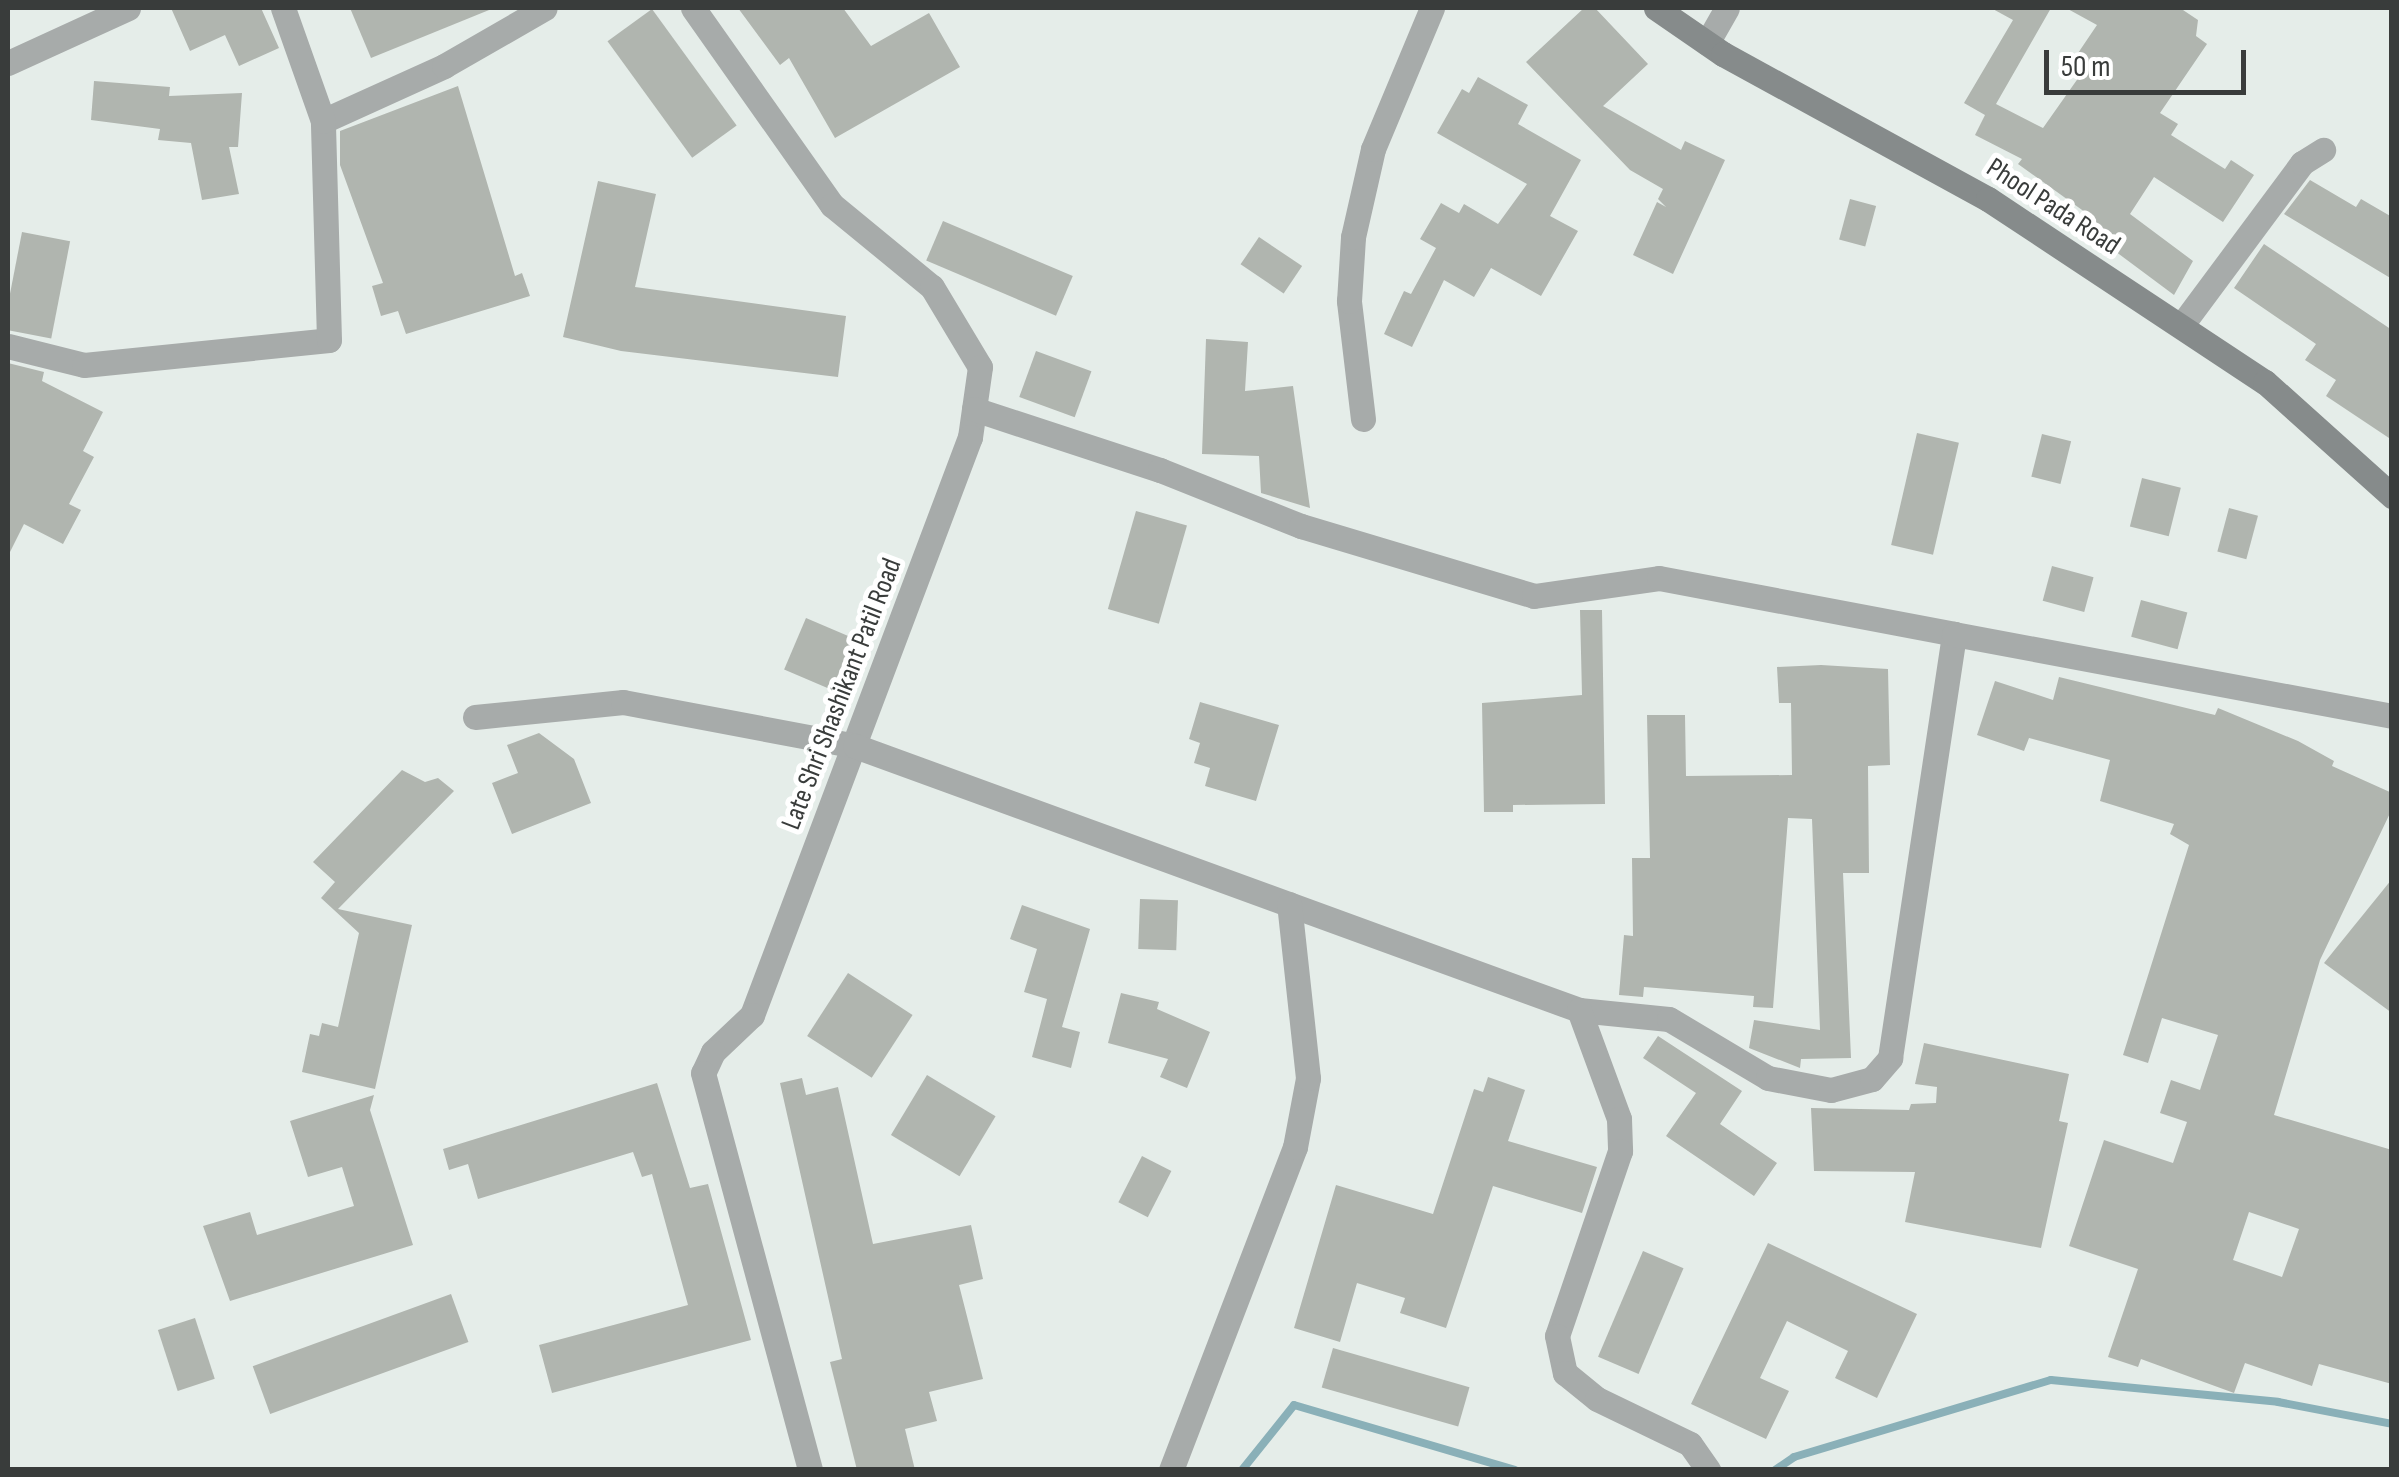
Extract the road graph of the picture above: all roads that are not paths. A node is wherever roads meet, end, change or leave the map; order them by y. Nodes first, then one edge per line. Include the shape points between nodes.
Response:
1 (128, 8) edge
2 (283, 8) edge
3 (545, 8) edge
4 (693, 8) edge
5 (1432, 8) edge
6 (1656, 8) edge
7 (1727, 8) edge
8 (1707, 43) junction
9 (8, 63) edge
10 (324, 121) junction
11 (2324, 150) dead end
12 (2181, 326) junction
13 (8, 346) edge
14 (974, 409) junction
15 (1363, 418) dead end
16 (2392, 496) edge
17 (1954, 634) junction
18 (2392, 716) edge
19 (474, 717) dead end
20 (855, 746) junction
21 (1289, 904) junction
22 (1579, 1010) junction
23 (810, 1470) edge
24 (1170, 1470) edge
25 (1708, 1470) edge

1 - 9 street
2 - 10 street
3 - 10 street via 444,66
4 - 14 street, Late Shri Shashikant Patil Road via 832,204 932,287 980,366
5 - 15 street via 1373,149 1353,237 1349,302
6 - 8 street, Phool Pada Road
7 - 8 street
8 - 12 street, Phool Pada Road via 1988,199
10 - 13 street via 329,340 84,365
11 - 12 street via 2302,163
12 - 16 street, Phool Pada Road via 2266,382
14 - 17 street via 1160,470 1301,526 1534,596 1659,578
14 - 20 street, Late Shri Shashikant Patil Road via 970,438
17 - 18 street
17 - 22 street via 1890,1058 1872,1079 1831,1090 1768,1078 1669,1019
19 - 20 street via 624,702
20 - 21 street
20 - 23 street, Late Shri Shashikant Patil Road via 752,1015 713,1052 703,1073
21 - 22 street
21 - 24 street via 1308,1078 1294,1146
22 - 25 street via 1619,1119 1620,1151 1557,1336 1565,1372 1597,1399 1690,1444

